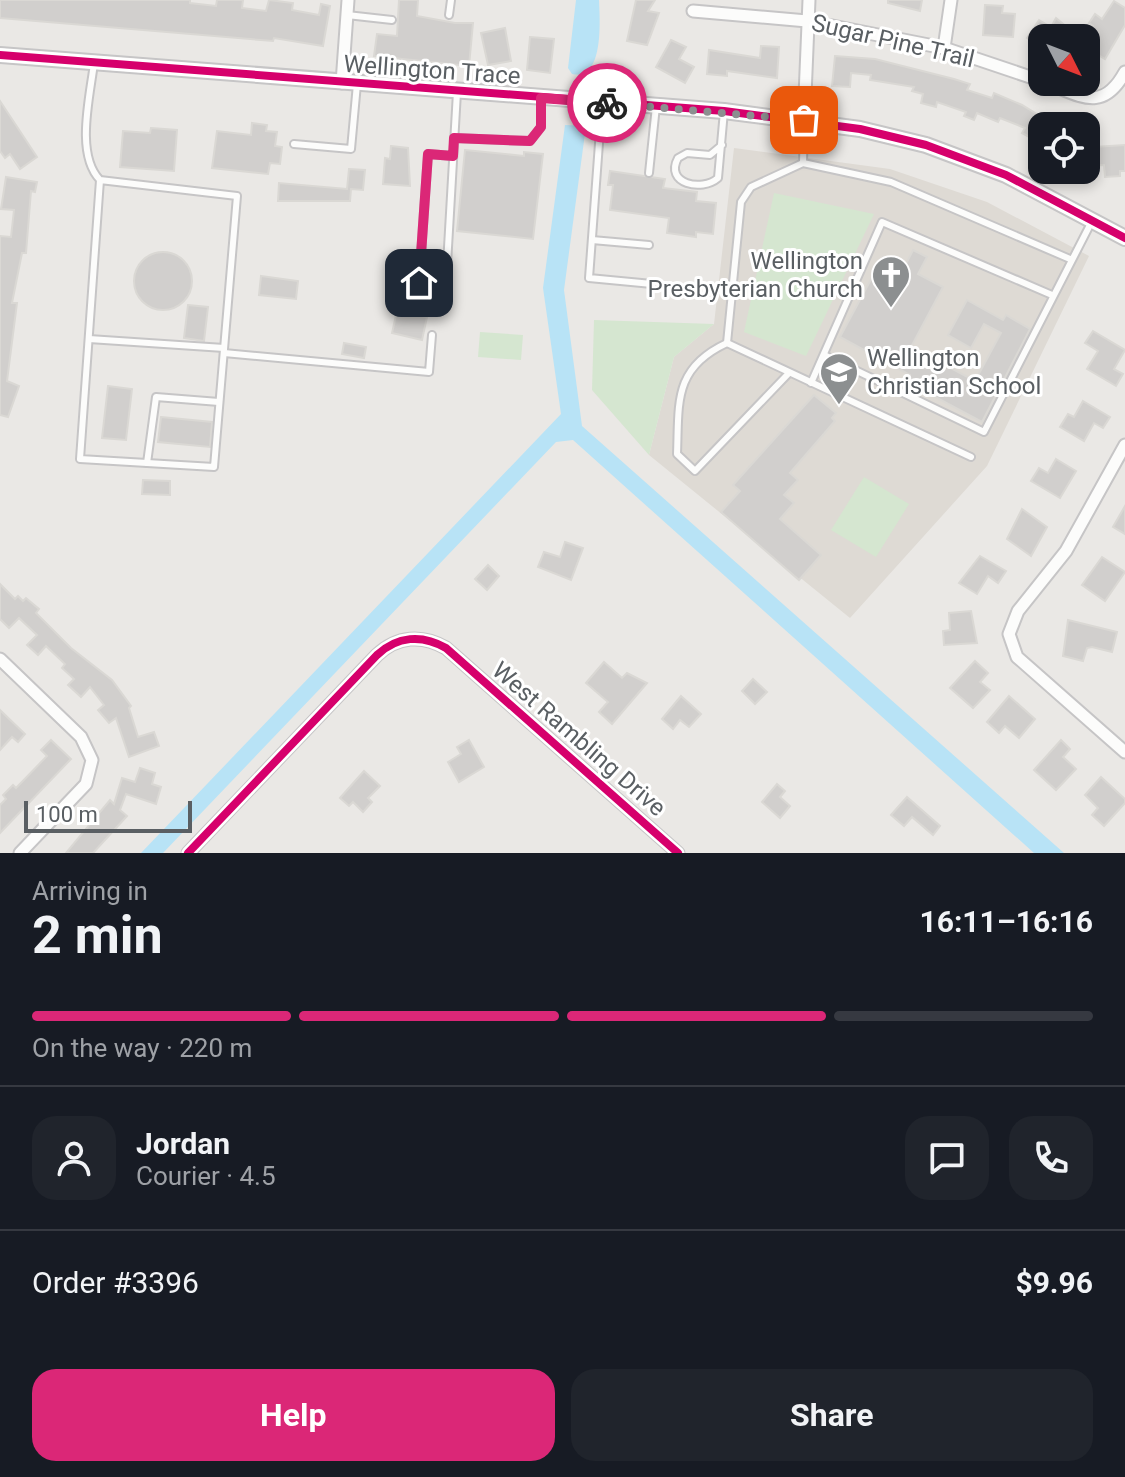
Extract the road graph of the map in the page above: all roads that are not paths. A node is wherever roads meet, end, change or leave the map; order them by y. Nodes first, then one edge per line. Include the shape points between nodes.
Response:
1 (348, 0) edge
2 (451, 0) edge
3 (809, 0) edge
4 (951, 0) edge
5 (693, 11) dead end
6 (347, 15) junction
7 (449, 15) dead end
8 (392, 20) dead end
9 (807, 21) junction
10 (944, 48) junction
11 (0, 55) edge
12 (94, 63) junction
13 (1125, 72) edge
14 (1028, 77) edge
15 (350, 83) junction
16 (457, 92) junction
17 (1088, 96) edge
18 (541, 98) junction
19 (602, 103) junction
20 (656, 106) junction
21 (724, 111) junction
22 (804, 120) junction
23 (454, 138) junction
24 (294, 144) dead end
25 (722, 145) junction
26 (453, 156) junction
27 (803, 163) junction
28 (649, 173) dead end
29 (100, 180) junction
30 (1093, 220) junction
31 (1125, 238) edge
32 (592, 240) junction
33 (649, 245) dead end
34 (1070, 259) junction
35 (652, 284) dead end
36 (1052, 295) junction
37 (432, 335) dead end
38 (89, 339) junction
39 (727, 343) junction
40 (224, 351) junction
41 (824, 355) junction
42 (788, 374) junction
43 (811, 383) junction
44 (219, 402) junction
45 (1125, 445) edge
46 (971, 457) dead end
47 (147, 463) junction
48 (1, 663) edge
49 (1125, 752) edge
50 (20, 853) edge
51 (188, 853) edge
52 (678, 853) edge

1 - 6 street
2 - 7 lane
3 - 9 street
4 - 10 street
5 - 9 street, Sugar Pine Trail
6 - 8 lane
6 - 15 street
9 - 10 street, Sugar Pine Trail
9 - 22 street
10 - 14 street, Sugar Pine Trail
11 - 12 street, Wellington Trace
12 - 15 street, Wellington Trace
12 - 29 lane via 87,151 89,169
13 - 17 street, Sugar Pine Trail via 1112,93 1098,99
15 - 16 street, Wellington Trace
15 - 24 lane via 351,149
16 - 18 street, Wellington Trace
16 - 23 lane
18 - 19 street, Wellington Trace
18 - 23 lane via 541,127 530,141
19 - 20 street, Wellington Trace
19 - 32 lane
20 - 21 street, Wellington Trace
20 - 28 lane
21 - 22 street, Wellington Trace
21 - 25 lane
22 - 27 lane
22 - 30 street, Wellington Trace via 884,134 966,159
23 - 26 lane
25 - 25 lane via 720,173 714,181 685,183 677,177 678,158 687,153 710,155
26 - 26 lane via 446,282 440,293 431,295 419,283 428,154
27 - 34 lane via 891,182
27 - 39 lane via 751,187 741,202
29 - 38 lane
29 - 40 lane via 237,196
30 - 31 street, Wellington Trace
30 - 34 lane
32 - 33 lane
32 - 35 lane via 589,278
34 - 36 lane
36 - 41 lane via 882,222
36 - 41 lane via 984,432
37 - 40 lane via 429,372
38 - 40 lane
38 - 47 lane via 80,459
39 - 42 lane
39 - 42 lane via 687,372 680,396 677,454 695,471
40 - 44 lane
41 - 43 lane
42 - 43 lane
43 - 46 lane
44 - 47 lane via 156,397
44 - 47 lane via 214,467
45 - 49 street via 1066,551 1013,618 1009,634 1017,657
48 - 50 street via 81,737 92,760 86,784
51 - 52 street, West Rambling Drive via 383,650 416,638 454,655

